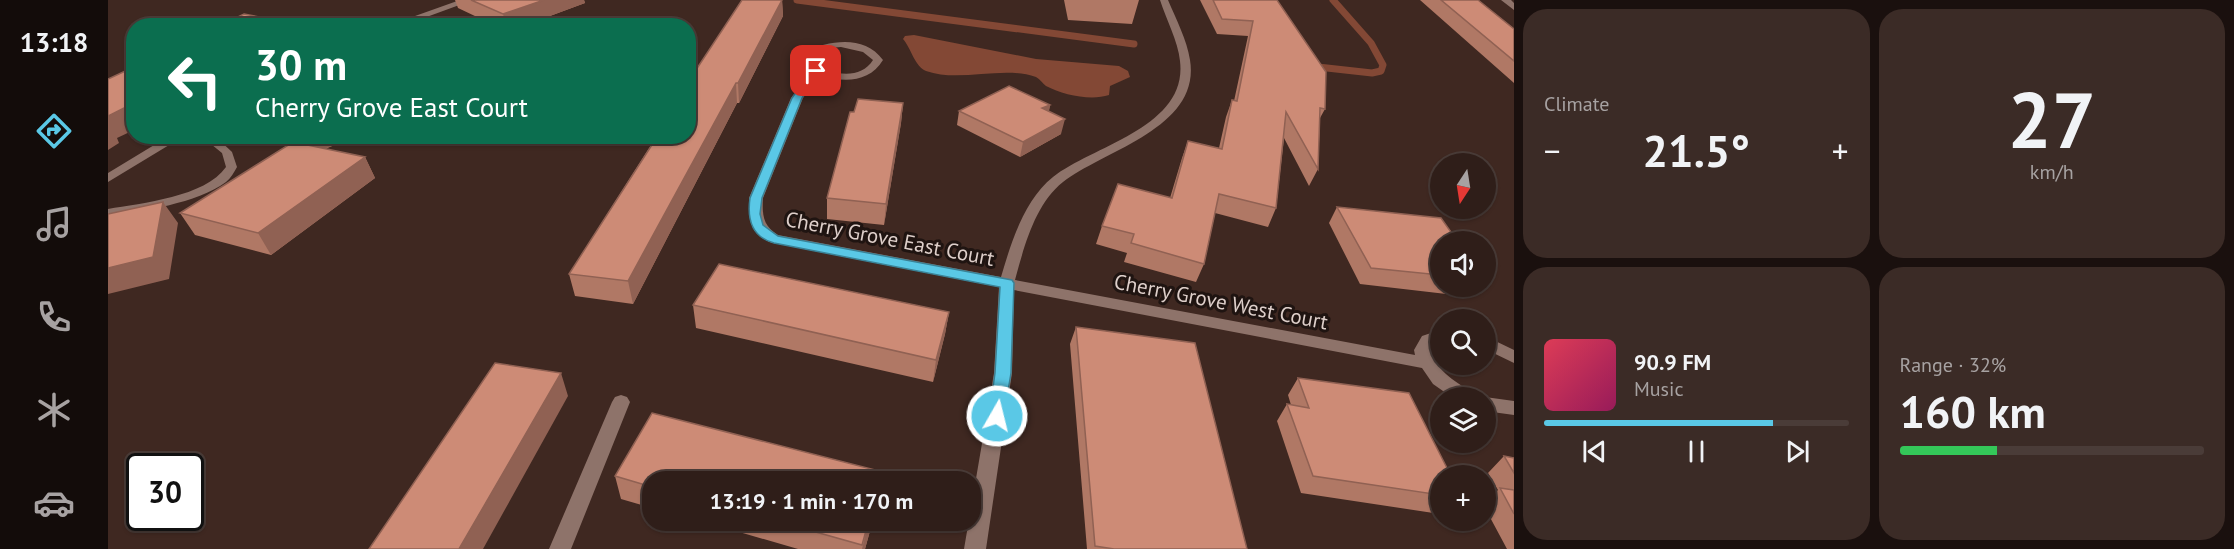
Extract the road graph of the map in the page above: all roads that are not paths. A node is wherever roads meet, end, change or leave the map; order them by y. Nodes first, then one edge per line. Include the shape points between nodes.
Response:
1 (469, 0) edge
2 (1164, 0) edge
3 (1505, 0) edge
4 (1514, 7) edge
5 (415, 18) edge
6 (816, 71) junction
7 (165, 144) edge
8 (220, 144) edge
9 (108, 178) edge
10 (108, 213) edge
11 (1007, 283) junction
12 (1430, 339) edge
13 (1496, 348) edge
14 (1514, 357) edge
15 (1426, 363) junction
16 (1452, 387) edge
17 (621, 402) dead end
18 (1496, 406) edge
19 (1514, 408) edge
20 (560, 549) edge
21 (975, 549) edge

1 - 5 street
2 - 11 street via 1185,57 1182,92 1164,118 1057,180 1032,211
3 - 4 street
6 - 6 street via 857,75 868,72 878,60 855,45 828,45 808,54 808,66
6 - 11 street, Cherry Grove East Court via 797,98 756,198 754,214 763,233 789,243
7 - 9 street
8 - 10 lane via 233,167 219,183 192,194
11 - 15 street, Cherry Grove West Court
11 - 21 street via 1003,373
12 - 15 street via 1422,350
13 - 14 street
15 - 16 street
17 - 20 street
18 - 19 street

